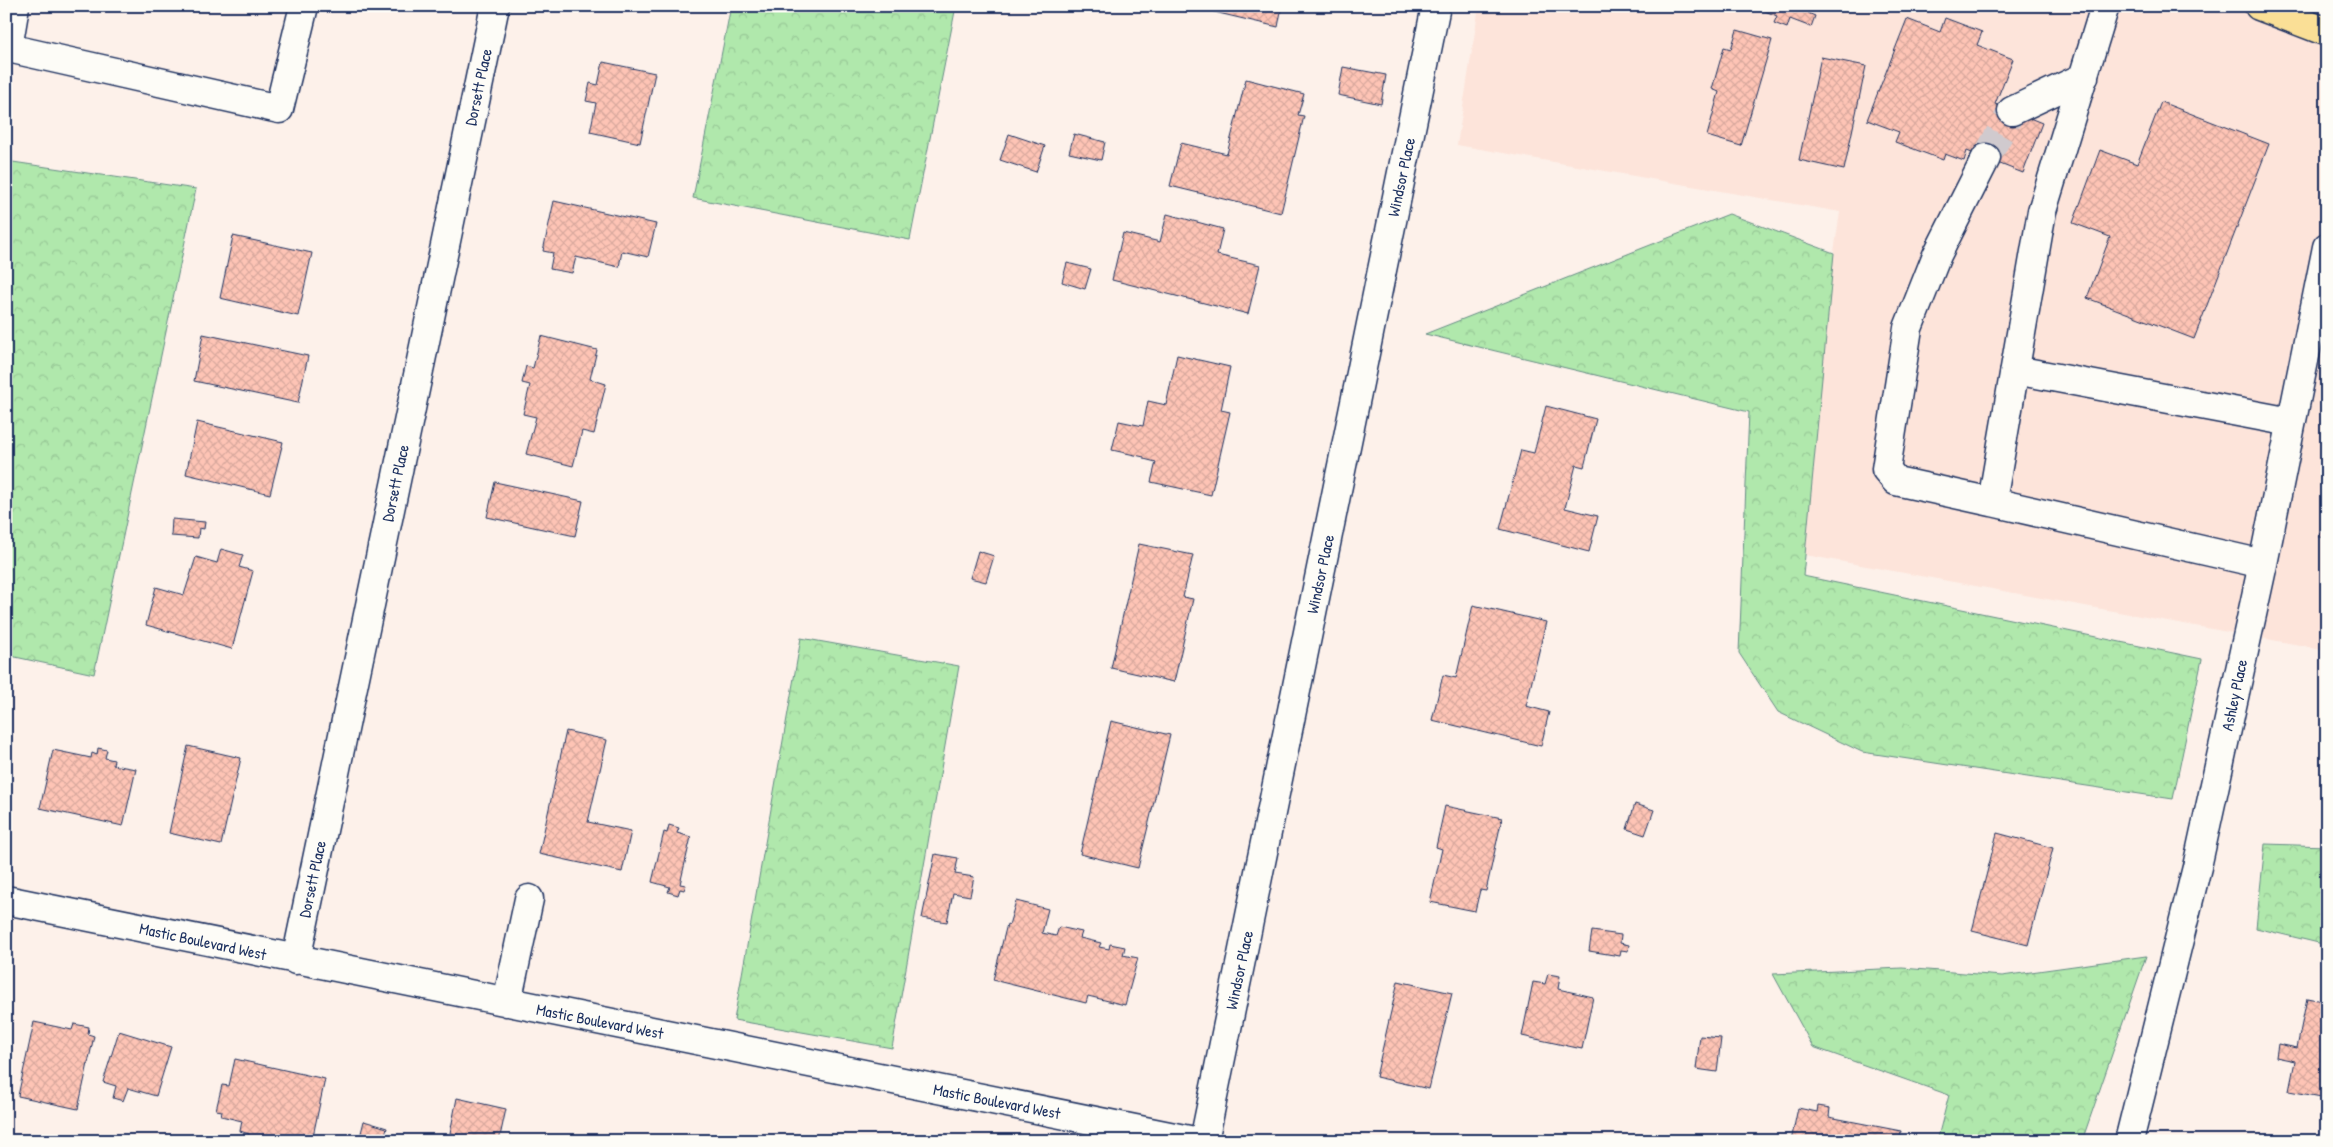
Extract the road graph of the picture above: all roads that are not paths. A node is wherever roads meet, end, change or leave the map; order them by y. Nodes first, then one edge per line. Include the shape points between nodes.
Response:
1 (15, 6) edge
2 (304, 6) edge
3 (495, 6) edge
4 (1436, 6) edge
5 (2105, 6) edge
6 (2259, 6) edge
7 (2327, 32) edge
8 (2084, 77) junction
9 (2012, 111) tunnel mouth
10 (1986, 158) tunnel mouth
11 (2327, 247) edge
12 (2324, 274) edge
13 (2015, 370) junction
14 (2291, 422) junction
15 (1992, 502) junction
16 (2263, 564) junction
17 (529, 899) dead end
18 (6, 900) edge
19 (296, 960) junction
20 (507, 1002) junction
21 (1194, 1141) edge
22 (1204, 1141) edge
23 (2130, 1141) edge

1 - 2 street via 8,48 278,110
3 - 19 street, Dorsett Place
4 - 22 street, Windsor Place
5 - 8 street
6 - 7 main road
8 - 9 street
8 - 13 street via 2042,211
10 - 15 street via 1937,255 1908,328 1886,469 1896,481
11 - 12 street, Ashley Place
12 - 14 street, Ashley Place
13 - 14 street
13 - 15 street
14 - 16 street, Ashley Place
15 - 16 street
16 - 23 street, Ashley Place via 2197,867
17 - 20 street
18 - 19 street, Mastic Boulevard West
19 - 20 street, Mastic Boulevard West
20 - 21 street, Mastic Boulevard West

